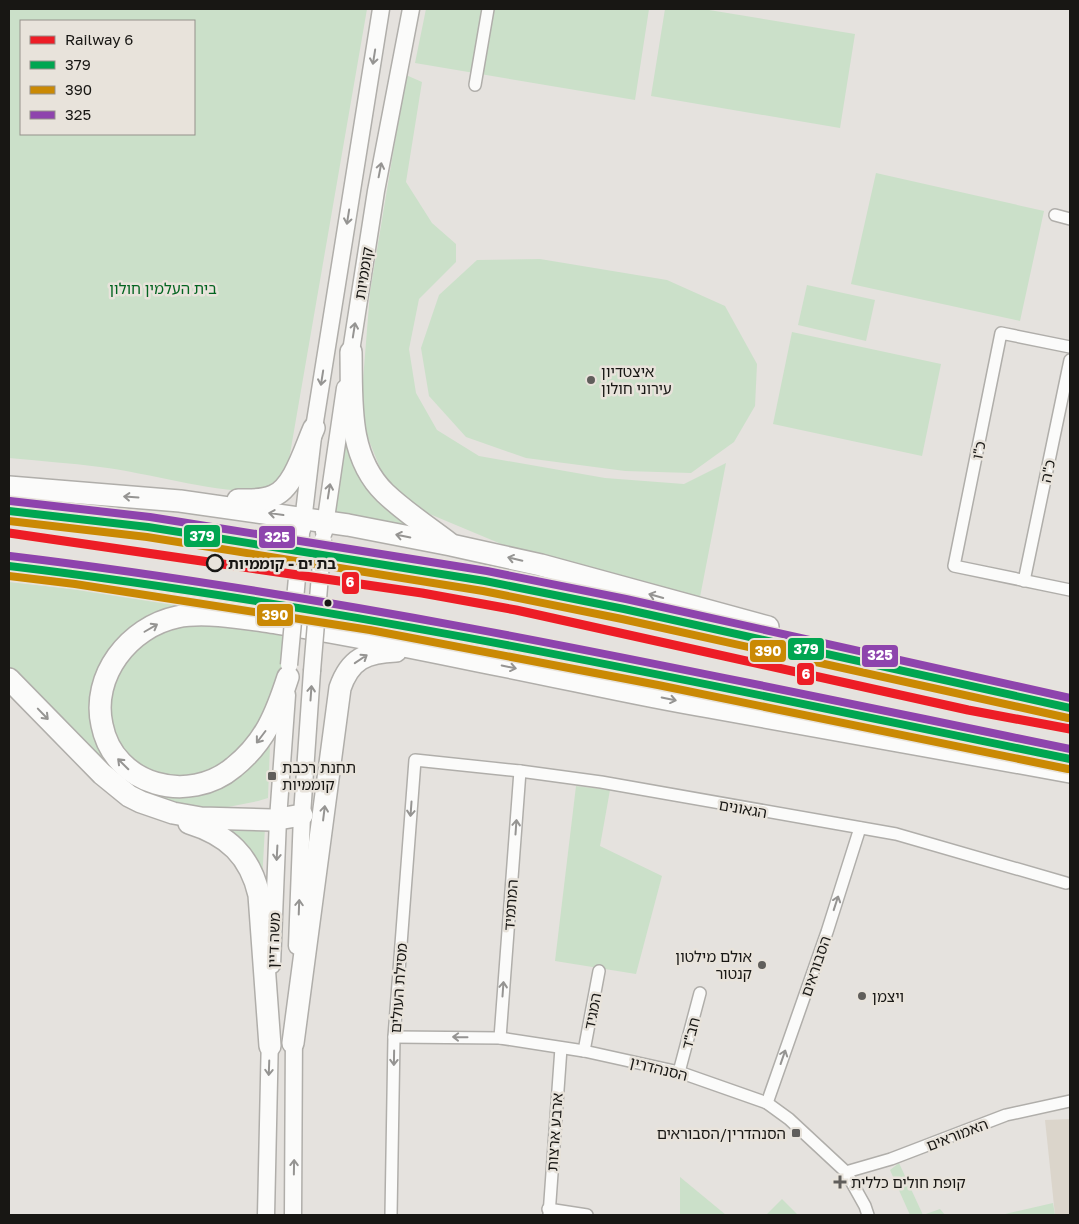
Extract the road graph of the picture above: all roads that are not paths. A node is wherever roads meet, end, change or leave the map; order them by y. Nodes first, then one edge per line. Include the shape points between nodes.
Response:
1 (381, 9) edge
2 (412, 9) edge
3 (488, 9) edge
4 (476, 85) dead end
5 (1055, 215) dead end
6 (1070, 219) edge
7 (1070, 347) edge
8 (351, 352) junction
9 (1070, 360) edge
10 (314, 428) junction
11 (9, 487) edge
12 (180, 501) junction
13 (9, 511) edge
14 (302, 526) junction
15 (324, 530) junction
16 (451, 545) junction
17 (9, 566) edge
18 (1024, 581) junction
19 (1070, 590) edge
20 (470, 659) junction
21 (288, 671) junction
22 (312, 672) joint
23 (9, 679) edge
24 (1062, 706) edge
25 (415, 760) joint
26 (1070, 760) edge
27 (520, 771) junction
28 (1070, 772) edge
29 (141, 802) junction
30 (302, 815) junction
31 (278, 819) junction
32 (860, 828) junction
33 (1066, 883) dead end
34 (599, 971) dead end
35 (700, 993) dead end
36 (394, 1036) junction
37 (500, 1038) junction
38 (293, 1043) junction
39 (270, 1046) junction
40 (561, 1048) junction
41 (584, 1051) junction
42 (679, 1072) junction
43 (1070, 1101) edge
44 (767, 1103) junction
45 (846, 1172) junction
46 (266, 1188) junction
47 (548, 1212) edge
48 (255, 1215) edge
49 (266, 1215) edge
50 (293, 1215) edge
51 (391, 1215) edge
52 (587, 1215) edge
53 (868, 1215) edge

1 -> 10 main road, קוממיות
8 -> 2 main road, קוממיות via 376,191
3 - 4 street
5 - 6 street
7 - 18 street, כ"ו via 1001,333 954,566
15 -> 8 main road, קוממיות
8 - 16 highway via 352,414 362,457 384,492
9 - 18 street, כ"ה
10 - 12 highway via 292,479 274,496 257,500
10 - 14 main road, קוממיות
12 -> 11 highway
14 -> 12 highway
13 - 24 highway via 148,527 485,581
14 - 15 highway
14 - 21 main road, קוממיות, bridge
16 -> 15 highway
15 - 22 main road, קוממיות, bridge
24 -> 16 highway via 638,590
17 - 26 highway via 372,620 660,675
18 - 19 street
21 -> 20 highway via 276,713 268,728 232,770 218,778 190,786 151,783 119,760 105,739 100,698 110,667 133,640 154,625 176,617 202,615 257,620
20 -> 28 highway via 708,707
38 -> 20 highway via 344,678 360,659 380,652
21 - 31 main road, משה דיין
30 -> 22 main road, משה דיין
23 -> 29 highway via 102,774
25 - 27 street, הגאונים
25 -> 36 street, מסילת העולים
27 - 32 street, הגאונים via 601,782
37 -> 27 street, המתמיד
29 - 31 highway via 201,818
29 - 39 highway via 218,835 234,848 250,869 259,896
30 - 31 highway
38 -> 30 main road, משה דיין
31 -> 39 main road, משה דיין
32 - 33 street, הגאונים via 896,834
44 -> 32 street, הסבוראים
34 - 41 street, המגיד
35 - 42 street, חב"ד
37 -> 36 street, הסנהדרין
36 -> 51 street, מסילת העולים
37 - 40 street, הסנהדרין
50 -> 38 main road, משה דיין
39 -> 46 main road, משה דיין
40 - 41 street, הסנהדרין
40 - 47 street, ארבע ארצות
41 - 42 street, הסנהדרין
42 - 44 street, הסנהדרין
43 - 45 street, האמוראים via 1006,1115 891,1159
44 - 45 street, הסנהדרין
45 - 53 street, הסנהדרין
46 - 48 main road
46 - 49 main road, משה דיין
47 - 52 street

